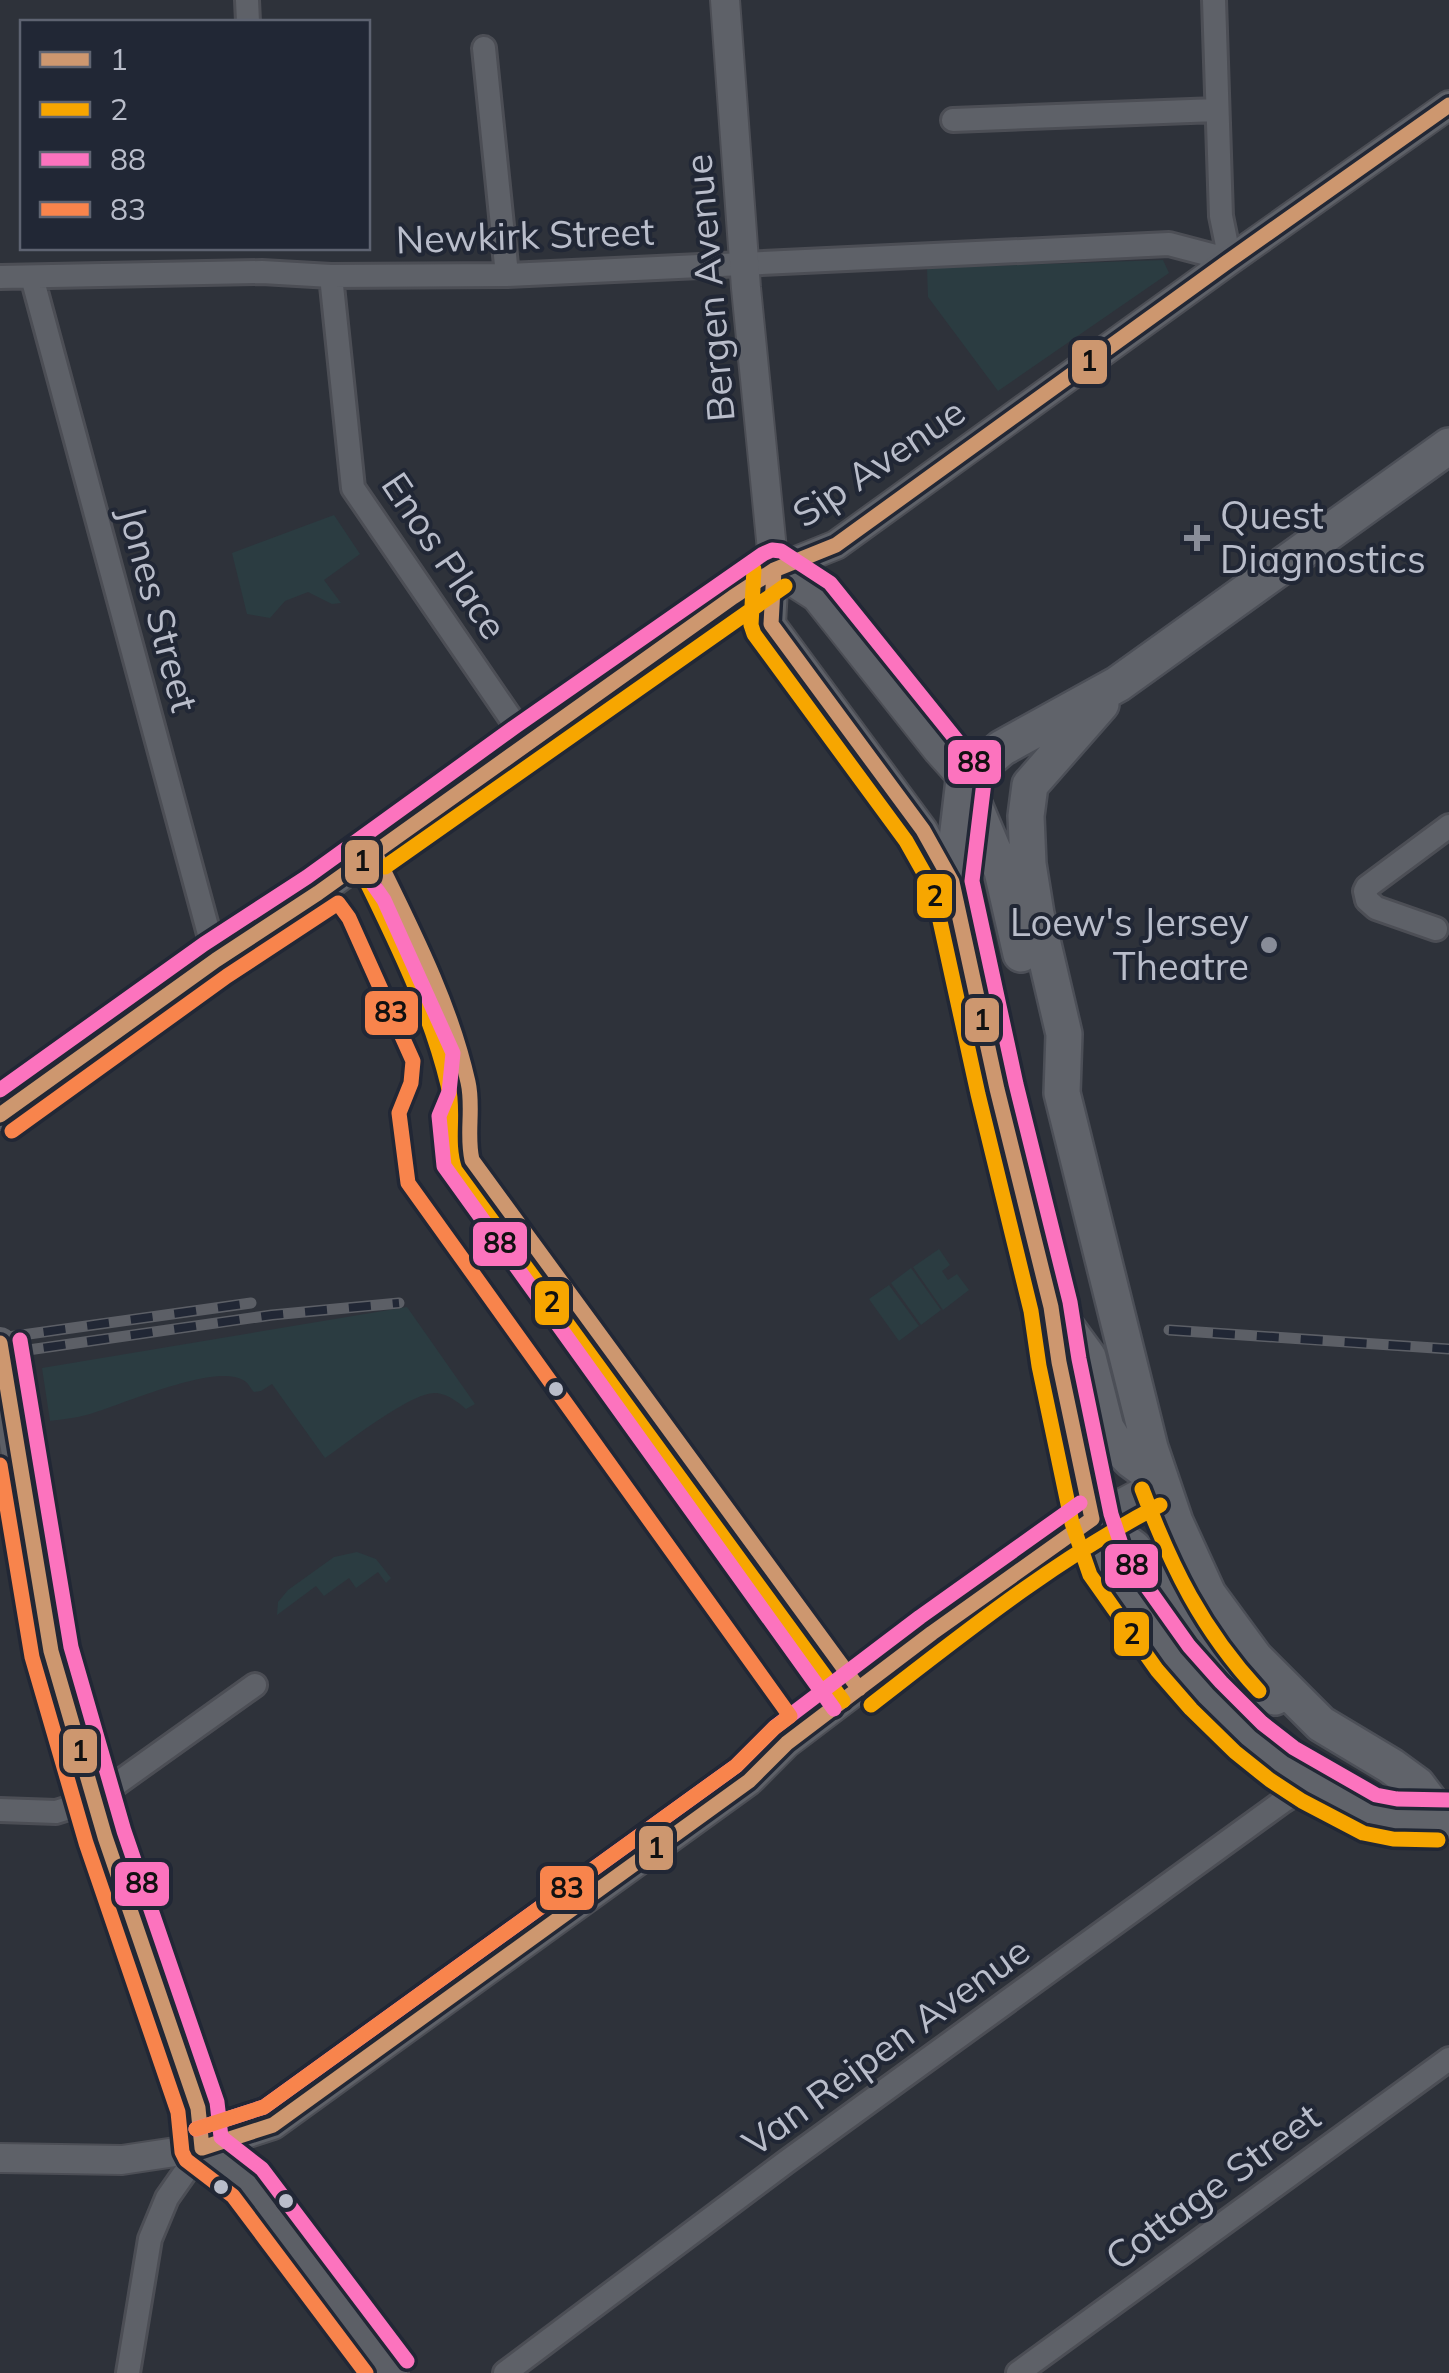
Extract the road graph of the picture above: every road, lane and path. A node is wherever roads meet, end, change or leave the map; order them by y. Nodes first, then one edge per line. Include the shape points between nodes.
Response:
1 (725, 0) edge
2 (1214, 0) edge
3 (484, 48) dead end
4 (1449, 105) edge
5 (1217, 110) junction
6 (953, 120) dead end
7 (261, 250) edge
8 (1230, 260) junction
9 (744, 264) junction
10 (262, 272) junction
11 (507, 274) junction
12 (331, 276) junction
13 (0, 277) edge
14 (32, 277) junction
15 (1449, 446) edge
16 (774, 570) junction
17 (1118, 684) junction
18 (527, 742) junction
19 (964, 780) junction
20 (1449, 826) edge
21 (952, 882) junction
22 (1436, 929) dead end
23 (216, 960) junction
24 (1062, 1093) junction
25 (0, 1114) edge
26 (1052, 1307) junction
27 (0, 1343) edge
28 (1161, 1482) junction
29 (1092, 1519) junction
30 (256, 1686) dead end
31 (1321, 1724) junction
32 (1312, 1783) junction
33 (94, 1800) junction
34 (0, 1810) edge
35 (1446, 1821) edge
36 (1449, 2059) edge
37 (202, 2148) junction
38 (0, 2158) edge
39 (128, 2373) edge
40 (391, 2373) edge
41 (504, 2373) edge
42 (1018, 2373) edge

1 - 9 street, Bergen Avenue
2 - 5 street
3 - 11 street
4 - 8 street, Sip Avenue
5 - 6 street
5 - 8 street
7 - 10 street
8 - 9 street, Newkirk Street via 1169,244
8 - 16 street, Sip Avenue via 836,545
9 - 11 street, Newkirk Street
9 - 16 street, Bergen Avenue
10 - 12 street, Newkirk Street
10 - 14 street, Newkirk Street
11 - 12 street, Newkirk Street
12 - 18 street, Enos Place via 352,488
13 - 14 street, Newkirk Street
14 - 23 street, Jones Street
15 - 17 main road
16 - 18 street, Sip Avenue
16 - 19 street via 816,598
16 - 21 street, Bergen Avenue via 771,624 923,830
17 - 19 main road via 1002,748
17 - 24 main road via 1030,785 1028,864 1064,1034
18 - 23 street, Sip Avenue
19 - 21 main road
19 - 24 main road via 1002,871 1041,1044
20 - 22 street via 1365,891 1376,908
21 - 26 main road
23 - 25 street, Sip Avenue
24 - 28 main road
26 - 28 main road via 1088,1357 1117,1446
26 - 29 main road
27 - 33 main road, bridge via 51,1651
28 - 29 street
28 - 31 main road via 1208,1594 1255,1658
29 - 31 main road via 1133,1548 1227,1668
29 - 32 main road via 1107,1564 1173,1658 1249,1738
29 - 37 street via 787,1743 749,1782 273,2125
30 - 33 street
31 - 35 main road via 1417,1785
32 - 35 main road via 1369,1814
32 - 41 street, Van Reipen Avenue
33 - 34 street via 56,1812
33 - 37 main road via 198,2108
36 - 42 street, Cottage Street
37 - 38 street via 122,2160
37 - 39 street via 167,2198 150,2239
37 - 40 main road via 246,2182

